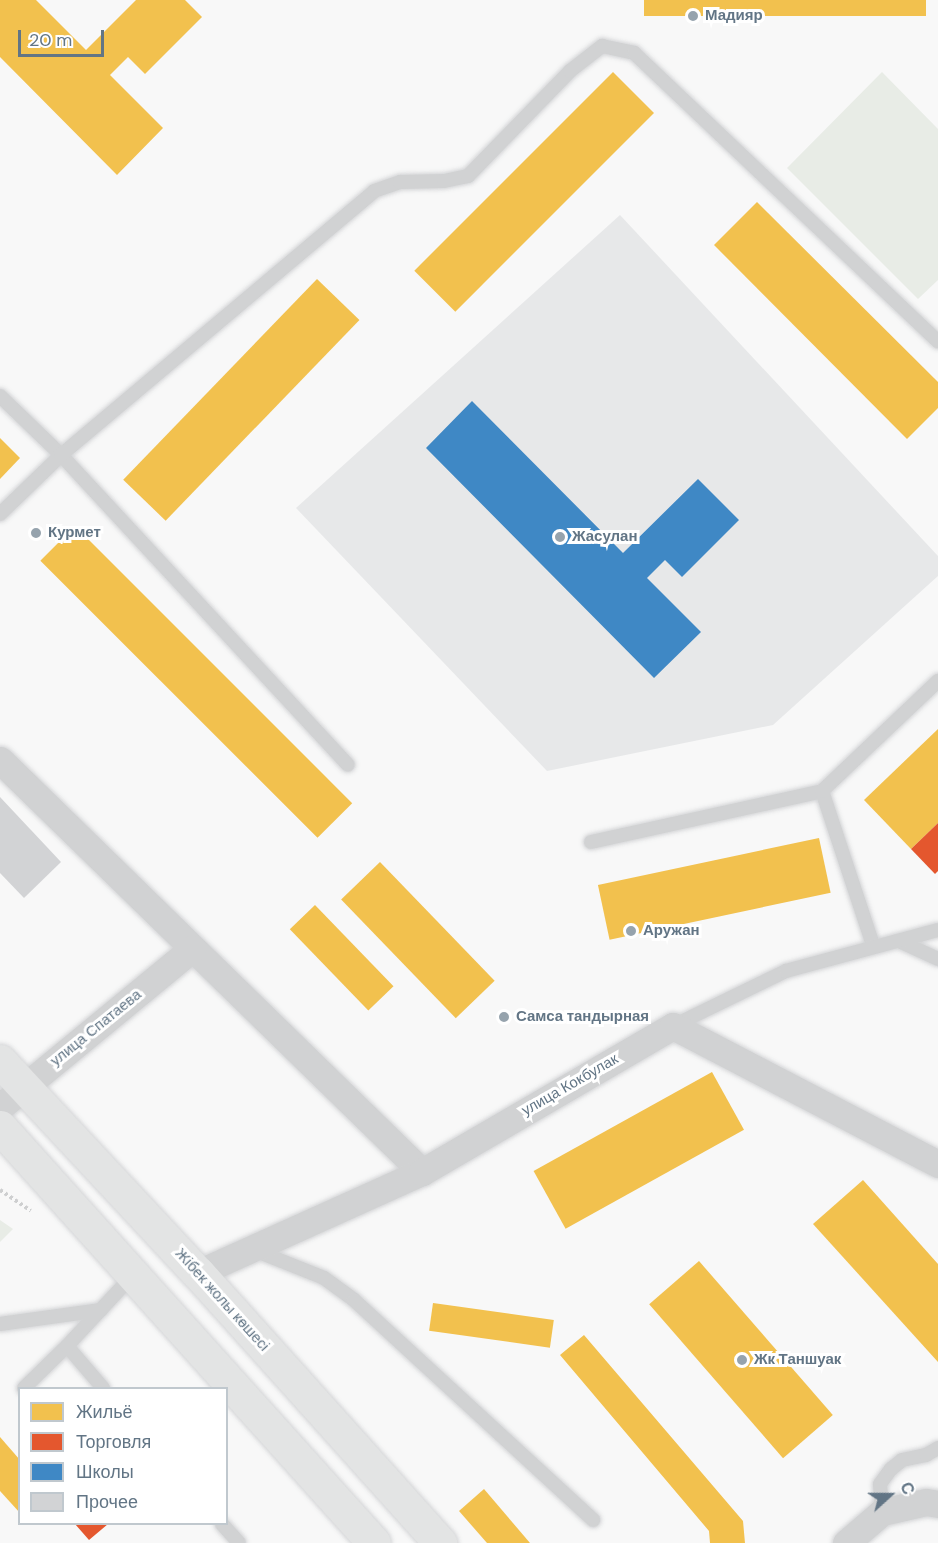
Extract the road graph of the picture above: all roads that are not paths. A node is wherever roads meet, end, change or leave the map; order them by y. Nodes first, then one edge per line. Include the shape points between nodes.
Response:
1 (938, 341) edge
2 (0, 396) edge
3 (61, 456) junction
4 (0, 514) edge
5 (938, 681) edge
6 (0, 760) edge
7 (348, 765) dead end
8 (822, 791) junction
9 (591, 842) dead end
10 (938, 930) edge
11 (899, 941) junction
12 (873, 945) junction
13 (192, 949) junction
14 (938, 959) edge
15 (673, 1026) junction
16 (0, 1061) edge
17 (12, 1097) edge
18 (0, 1127) edge
19 (938, 1164) edge
20 (422, 1172) junction
21 (252, 1249) junction
22 (198, 1273) junction
23 (132, 1276) junction
24 (101, 1310) junction
25 (0, 1324) edge
26 (67, 1346) junction
27 (26, 1387) edge
28 (101, 1387) edge
29 (938, 1448) edge
30 (938, 1504) edge
31 (882, 1512) junction
32 (593, 1520) dead end
33 (223, 1525) edge
34 (239, 1543) edge
35 (374, 1543) edge
36 (440, 1543) edge
37 (846, 1543) edge

1 - 3 lane via 634,53 602,46 570,71 468,176 444,182 400,182 374,191
2 - 3 lane
3 - 4 lane
3 - 7 lane
5 - 8 lane
6 - 13 street
8 - 9 lane
8 - 12 lane
10 - 11 lane
11 - 12 lane
11 - 14 lane
12 - 15 lane via 786,971
13 - 17 street, улица Спатаева
13 - 20 street
15 - 19 street
15 - 20 street, улица Кокбулак
16 - 17 main road, Жібек жолы көшесі
17 - 22 main road, Жібек жолы көшесі
18 - 23 main road
20 - 21 street, улица Кокбулак
21 - 22 street, улица Кокбулак
21 - 32 lane via 324,1278 354,1299
22 - 36 main road, Жібек жолы көшесі
23 - 24 lane
23 - 35 main road
24 - 25 lane
24 - 26 lane
26 - 27 lane
26 - 28 lane
29 - 31 lane via 902,1460 891,1469 880,1484
30 - 31 street via 926,1502
31 - 37 street
33 - 34 lane

